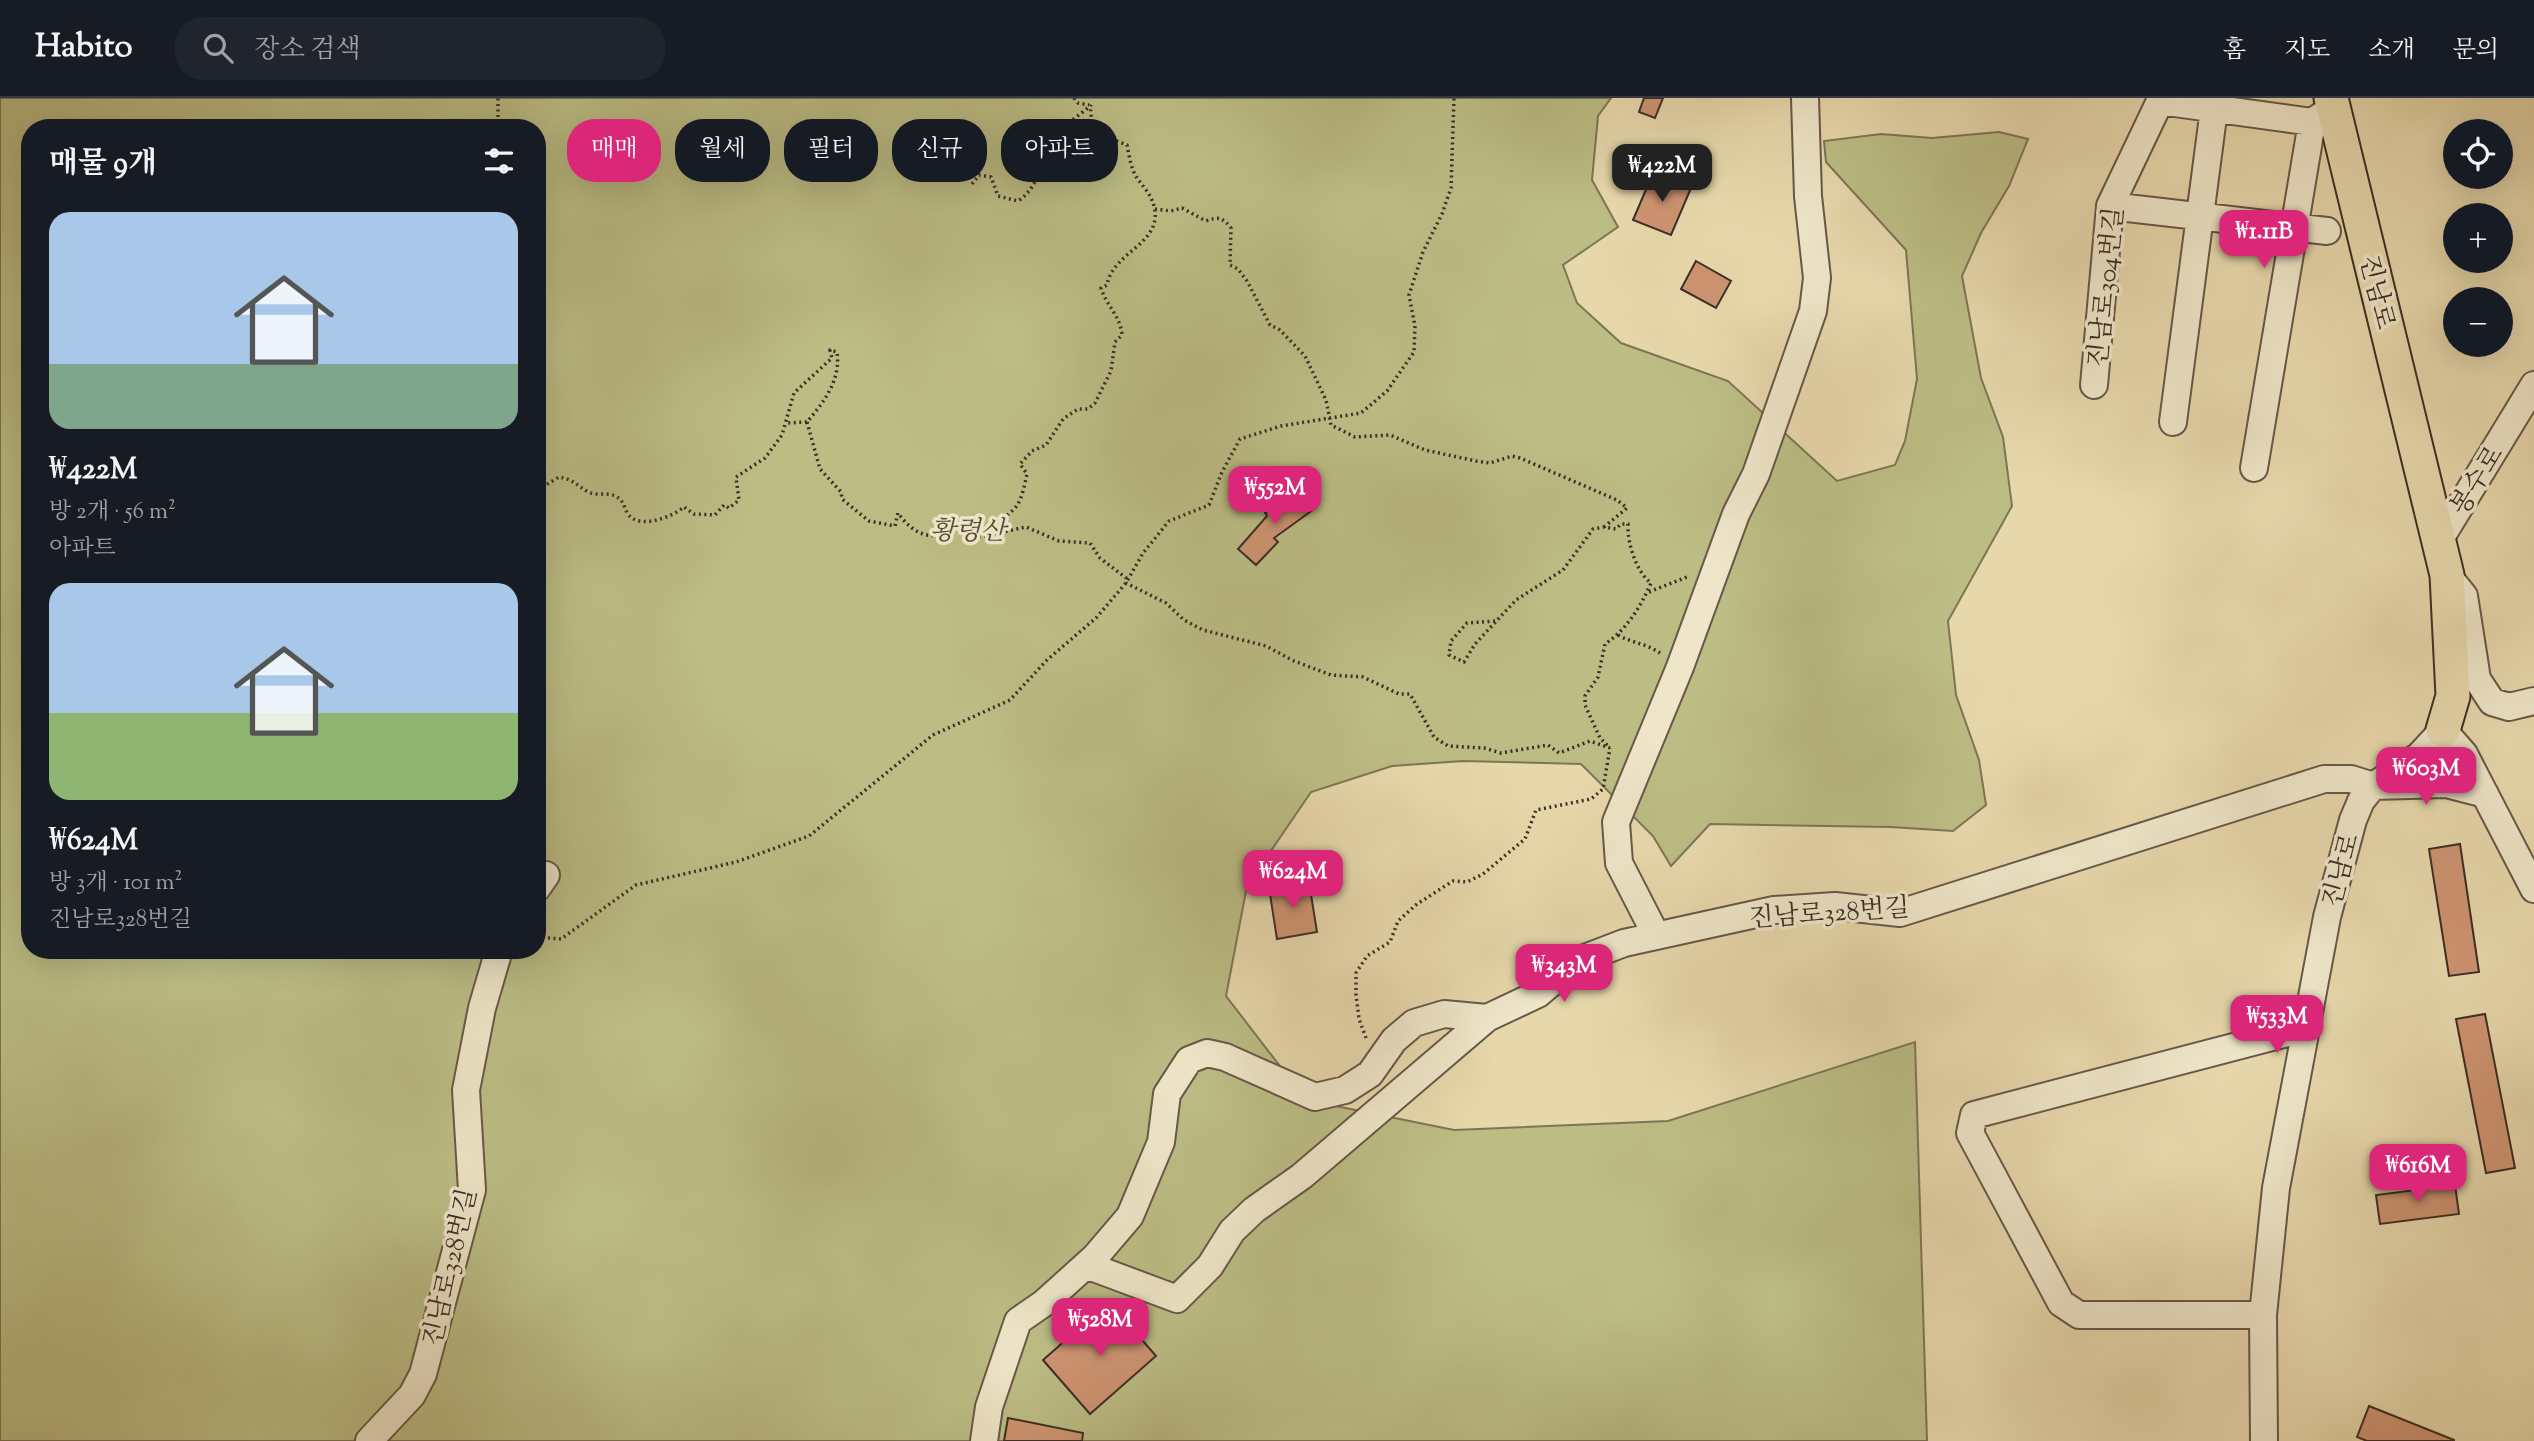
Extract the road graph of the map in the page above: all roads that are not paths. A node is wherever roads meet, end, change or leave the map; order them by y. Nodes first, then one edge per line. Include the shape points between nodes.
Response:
1 (1805, 98) edge
2 (2214, 109) junction
3 (2325, 110) edge
4 (2110, 206) junction
5 (2197, 216) junction
6 (2295, 226) junction
7 (2328, 231) dead end
8 (2094, 385) dead end
9 (2534, 385) edge
10 (2173, 422) dead end
11 (2254, 468) dead end
12 (2440, 539) junction
13 (2447, 575) junction
14 (2534, 701) edge
15 (2443, 730) junction
16 (2373, 786) junction
17 (2484, 794) junction
18 (2534, 889) edge
19 (1656, 936) junction
20 (496, 959) edge
21 (1487, 1018) junction
22 (2306, 1028) junction
23 (1086, 1265) junction
24 (2263, 1315) junction
25 (369, 1441) edge
26 (984, 1441) edge
27 (2264, 1441) edge

1 - 19 street via 1808,196 1817,278 1813,311 1756,474 1735,514 1680,667 1616,822 1619,863
2 - 3 street, 진남로304번길
2 - 4 street, 진남로304번길 via 2160,101
2 - 5 street
3 - 6 street
3 - 12 main road, 진남로
4 - 5 street
4 - 8 street, 진남로304번길
5 - 6 street
5 - 10 street
6 - 7 street
6 - 11 street
9 - 12 street, 봉수로
12 - 13 main road, 진남로
13 - 14 street via 2465,596 2477,679 2492,702 2509,707
13 - 15 main road, 진남로 via 2453,696
15 - 16 street, 진남로 via 2419,756
15 - 17 street via 2464,754
16 - 17 street, 진남로328번길 via 2446,784
16 - 19 street, 진남로328번길 via 2351,779 2324,779 1900,913 1836,906 1774,910
16 - 22 street, 진남로 via 2353,820 2327,917
17 - 18 street
19 - 21 street, 진남로328번길 via 1577,961 1538,994
20 - 25 street, 진남로328번길 via 466,1090 472,1191 424,1374 412,1395
21 - 23 street, 진남로328번길 via 1302,1176 1254,1210 1177,1299
21 - 23 street via 1444,1014 1414,1023 1394,1040 1370,1074 1345,1090 1315,1097 1225,1057 1207,1053 1189,1060 1167,1094 1161,1142 1130,1216
22 - 24 street, 진남로 via 2276,1188
22 - 24 street via 1974,1115 1970,1133 2061,1303 2079,1315
23 - 26 street via 1018,1321 989,1407
24 - 27 street, 진남로

